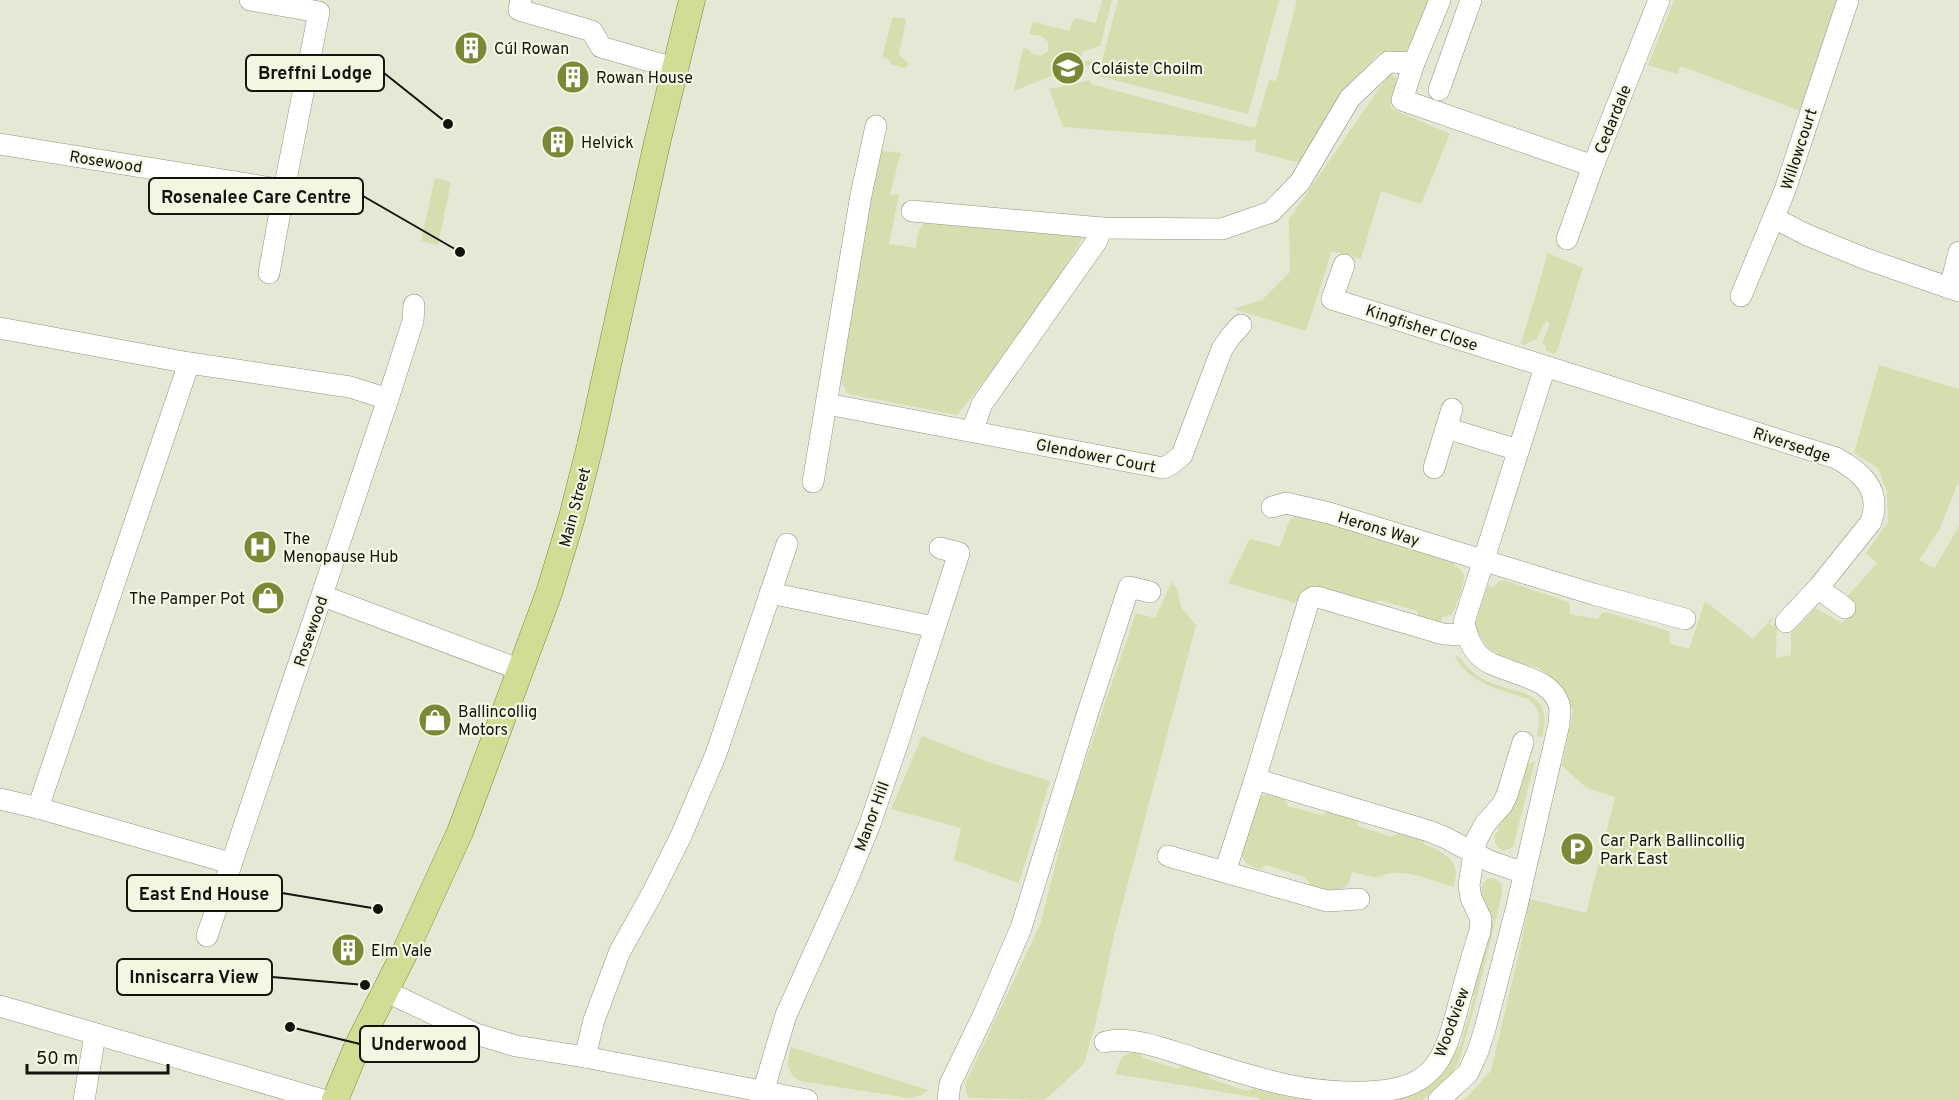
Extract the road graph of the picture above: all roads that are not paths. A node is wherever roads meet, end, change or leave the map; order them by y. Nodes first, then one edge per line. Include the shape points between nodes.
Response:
1 (250, 0) edge
2 (521, 0) edge
3 (692, 0) edge
4 (1440, 0) edge
5 (1471, 0) edge
6 (1659, 0) edge
7 (1848, 0) edge
8 (320, 6) edge
9 (1414, 63) junction
10 (674, 68) junction
11 (1439, 90) dead end
12 (876, 126) dead end
13 (0, 144) edge
14 (1593, 166) junction
15 (284, 190) junction
16 (912, 211) dead end
17 (1774, 218) junction
18 (1102, 228) junction
19 (1567, 239) dead end
20 (1959, 252) edge
21 (1344, 266) dead end
22 (269, 273) dead end
23 (1954, 289) edge
24 (1741, 296) dead end
25 (414, 305) dead end
26 (1241, 325) dead end
27 (0, 328) edge
28 (189, 363) junction
29 (1545, 367) junction
30 (388, 399) junction
31 (827, 404) junction
32 (972, 431) junction
33 (1518, 450) junction
34 (1434, 468) dead end
35 (813, 482) dead end
36 (1272, 507) dead end
37 (787, 544) dead end
38 (940, 548) dead end
39 (1485, 561) junction
40 (1818, 588) junction
41 (1150, 592) dead end
42 (770, 593) junction
43 (323, 596) junction
44 (1845, 608) dead end
45 (1685, 619) dead end
46 (1786, 622) dead end
47 (934, 627) junction
48 (1466, 635) junction
49 (521, 670) junction
50 (1523, 742) dead end
51 (1255, 779) junction
52 (0, 799) edge
53 (38, 808) junction
54 (1474, 853) junction
55 (1168, 856) dead end
56 (230, 863) junction
57 (1225, 872) junction
58 (1524, 873) junction
59 (1359, 899) dead end
60 (207, 936) dead end
61 (385, 991) junction
62 (0, 1006) edge
63 (95, 1035) junction
64 (1105, 1042) dead end
65 (585, 1057) junction
66 (763, 1092) junction
67 (84, 1100) edge
68 (323, 1100) edge
69 (335, 1100) edge
70 (807, 1100) edge
71 (948, 1100) edge
72 (1439, 1100) edge

1 - 8 street
2 - 10 street via 519,10 592,32 601,47
3 - 10 main road, Main Street
4 - 9 street
5 - 11 street
6 - 14 street, Cedardale
7 - 17 street, Willowcourt
8 - 15 street
9 - 14 street via 1402,100
9 - 18 street via 1388,62 1350,98 1299,182 1271,212 1222,229
10 - 49 main road, Main Street via 572,518
12 - 31 street
13 - 15 street, Rosewood
14 - 19 street, Cedardale
15 - 22 street
16 - 18 street
17 - 23 street via 1866,260
17 - 24 street, Willowcourt
18 - 32 street via 982,404
20 - 23 street
21 - 29 street, Kingfisher Close via 1332,298
25 - 30 street, Rosewood via 413,321
26 - 32 street, Glendower Court via 1222,350 1182,455 1163,468
27 - 28 street
28 - 30 street via 350,387
28 - 53 street
29 - 33 street
29 - 40 street, Riversedge via 1836,458 1853,467 1866,479 1874,514 1867,529
30 - 43 street, Rosewood
31 - 32 street, Glendower Court
31 - 35 street
33 - 34 street via 1449,418
33 - 39 street
36 - 39 street, Herons Way via 1286,503 1309,508
37 - 42 street
38 - 47 street, Manor Hill via 959,553
39 - 45 street
39 - 48 street via 1464,622
40 - 44 street
40 - 46 street, Riversedge
41 - 71 street via 1129,587 1021,928 950,1084
42 - 47 street
42 - 65 street via 716,754 681,836 620,951 594,1020
43 - 49 street
43 - 56 street, Rosewood
47 - 66 street, Manor Hill via 870,824 786,1015
48 - 51 street via 1443,634 1321,598 1309,600
48 - 58 street via 1481,658 1535,680 1554,694 1560,708
49 - 61 main road, Main Street via 460,832
50 - 54 street, Woodview via 1507,795 1485,824
51 - 54 street via 1429,831
51 - 57 street
52 - 53 street
53 - 56 street
54 - 58 street
54 - 64 street, Woodview via 1469,885 1481,919 1470,967 1439,1058 1432,1069 1410,1085 1379,1091 1320,1091 1250,1077 1131,1041
55 - 57 street
56 - 60 street, Rosewood
57 - 59 street via 1327,901
58 - 72 street via 1478,1051 1468,1073
61 - 65 street via 476,1034 516,1046
61 - 69 main road, Main Street
62 - 63 street
63 - 67 street
63 - 68 street
65 - 66 street
66 - 70 street

